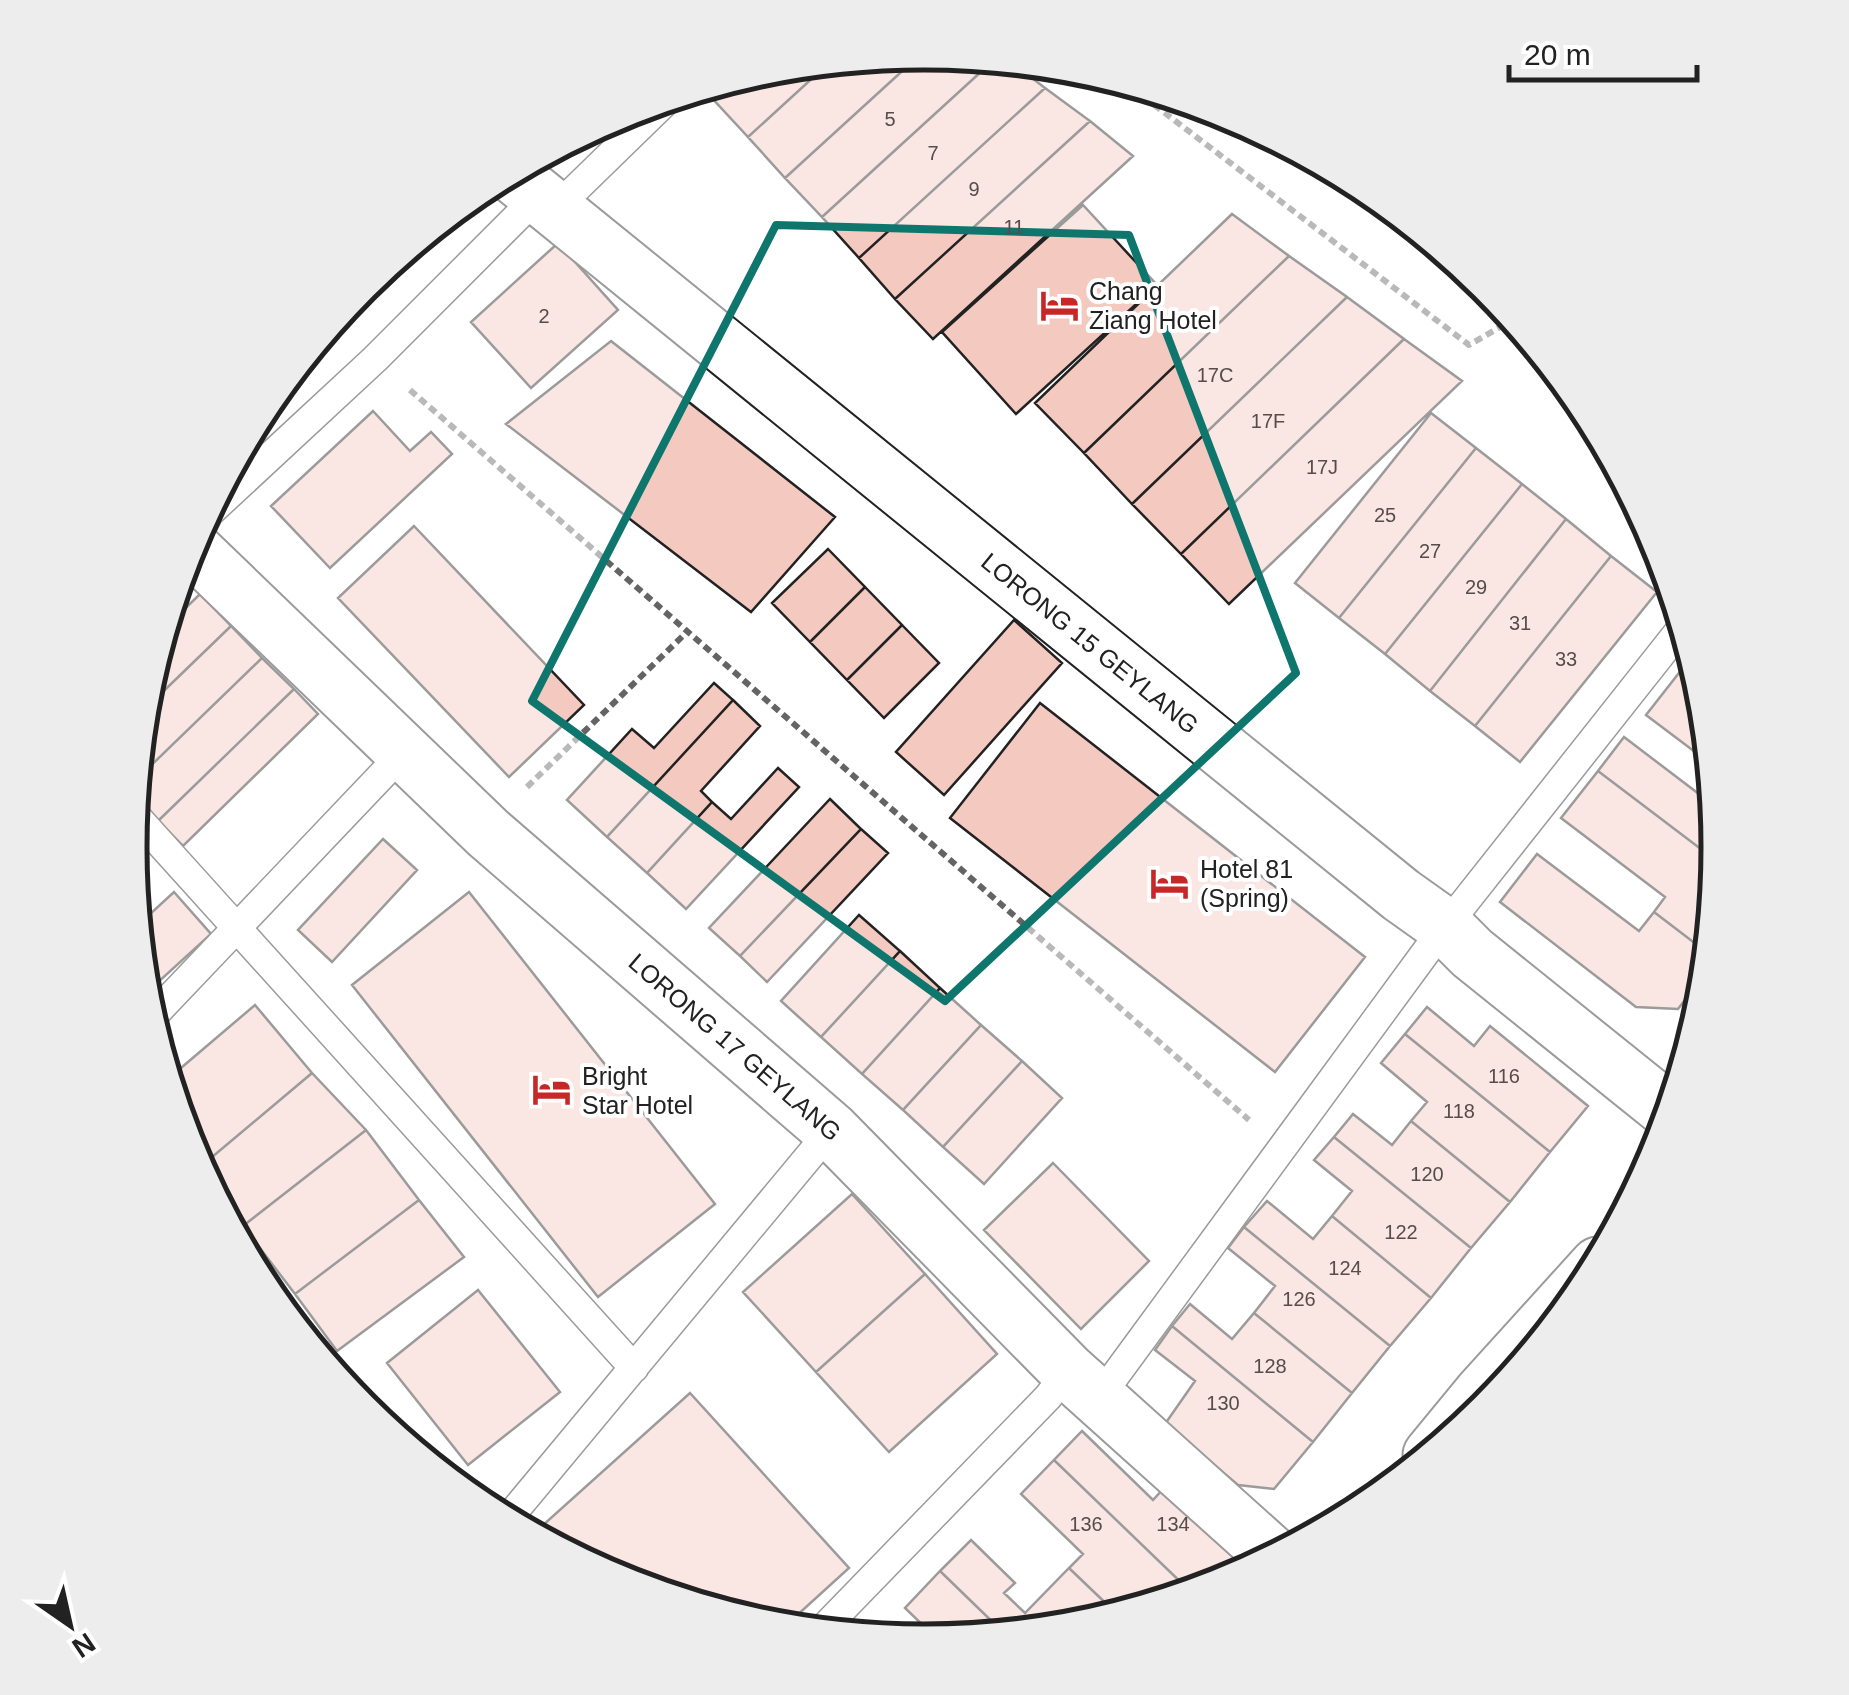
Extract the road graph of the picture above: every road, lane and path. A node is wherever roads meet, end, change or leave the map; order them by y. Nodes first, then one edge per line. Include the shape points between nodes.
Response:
1 (1154, 105) edge
2 (620, 132) edge
3 (534, 192) edge
4 (1501, 327) edge
5 (375, 359) junction
6 (234, 490) edge
7 (202, 560) edge
8 (688, 631) junction
9 (1674, 638) edge
10 (404, 752) junction
11 (148, 829) edge
12 (488, 832) junction
13 (237, 928) junction
14 (1446, 928) junction
15 (163, 1005) edge
16 (1658, 1104) edge
17 (831, 1130) junction
18 (1280, 1148) junction
19 (634, 1368) junction
20 (1083, 1385) junction
21 (516, 1509) edge
22 (1264, 1547) edge
23 (833, 1619) edge

1 - 4 path via 1468,345
2 - 3 lane
3 - 5 lane
3 - 14 street, LORONG 15 GEYLANG
5 - 6 lane
5 - 8 path
7 - 10 street, LORONG 17 GEYLANG
8 - 12 path
8 - 18 path
9 - 14 lane
10 - 12 street, LORONG 17 GEYLANG
10 - 13 lane
11 - 13 lane
12 - 17 street, LORONG 17 GEYLANG
13 - 15 lane
13 - 19 lane
14 - 16 street, LORONG 15 GEYLANG
14 - 18 lane
17 - 19 lane
17 - 20 street, LORONG 17 GEYLANG
18 - 20 lane
19 - 21 lane
20 - 22 street, LORONG 17 GEYLANG
20 - 23 lane via 1048,1397

